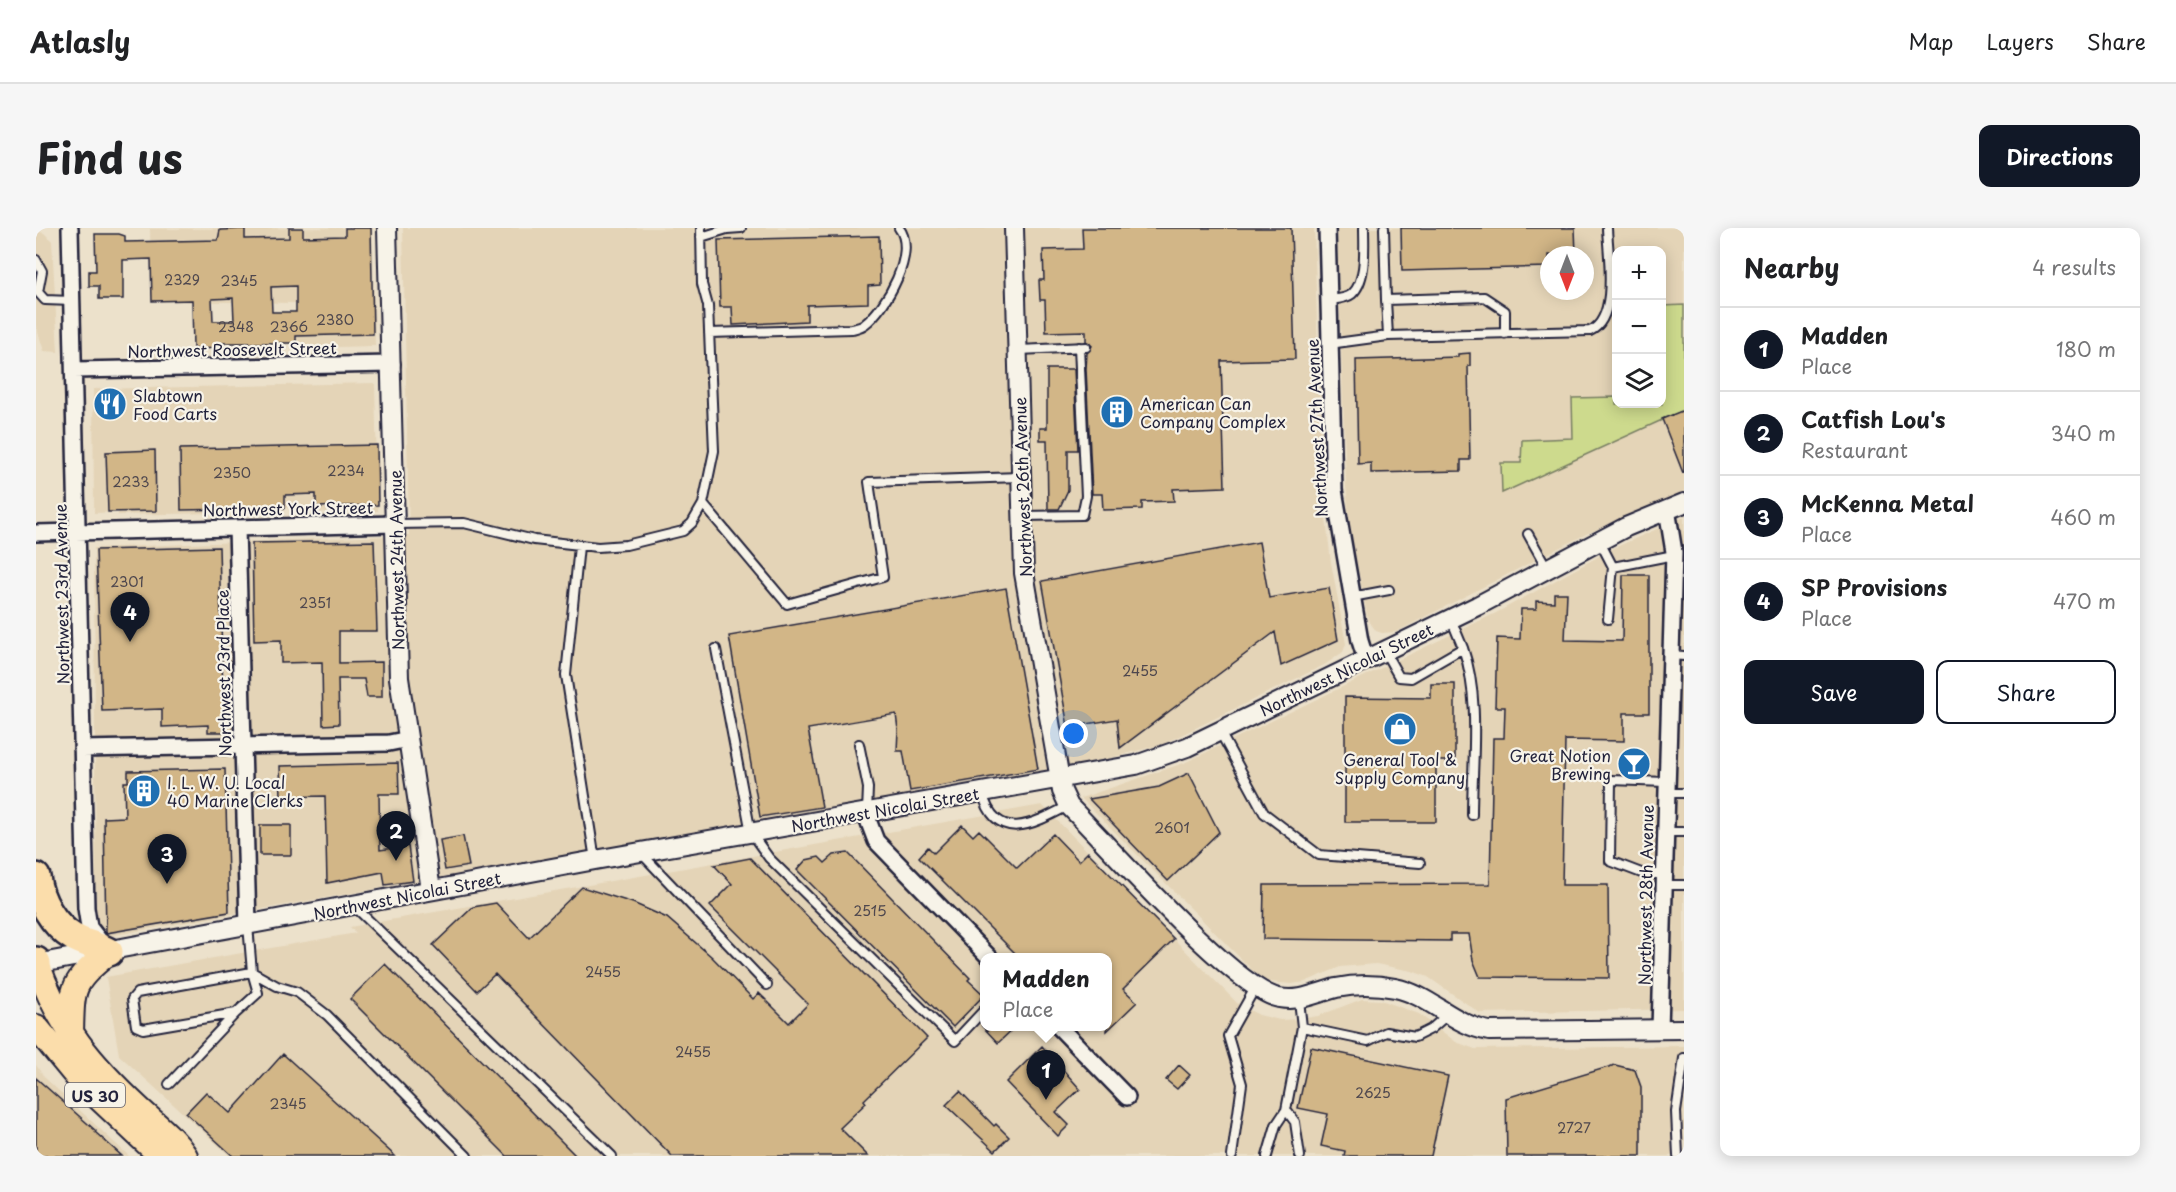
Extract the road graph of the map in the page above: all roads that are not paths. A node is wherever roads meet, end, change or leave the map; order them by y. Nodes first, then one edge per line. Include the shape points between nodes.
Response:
1 (70, 228) edge
2 (387, 228) edge
3 (701, 228) edge
4 (741, 228) edge
5 (900, 228) edge
6 (1014, 228) edge
7 (1327, 228) edge
8 (1364, 228) edge
9 (1384, 228) edge
10 (1607, 228) edge
11 (701, 237) junction
12 (36, 260) edge
13 (37, 291) edge
14 (1329, 300) junction
15 (1386, 300) junction
16 (72, 301) junction
17 (710, 333) junction
18 (1505, 334) junction
19 (1388, 336) junction
20 (1329, 344) junction
21 (1017, 350) junction
22 (392, 364) junction
23 (74, 370) junction
24 (1020, 477) junction
25 (703, 504) junction
26 (1676, 506) edge
27 (1021, 516) junction
28 (395, 524) junction
29 (237, 528) junction
30 (77, 531) junction
31 (41, 533) edge
32 (1528, 534) dead end
33 (1600, 540) junction
34 (579, 546) junction
35 (1674, 555) junction
36 (1613, 567) junction
37 (1547, 568) junction
38 (1389, 590) dead end
39 (1352, 597) junction
40 (1451, 619) junction
41 (1608, 619) dead end
42 (1463, 648) junction
43 (716, 649) dead end
44 (1384, 651) junction
45 (1677, 655) edge
46 (1366, 660) junction
47 (1219, 731) junction
48 (409, 739) junction
49 (859, 744) dead end
50 (243, 745) junction
51 (82, 749) junction
52 (1060, 779) junction
53 (1666, 787) junction
54 (982, 792) junction
55 (1684, 793) edge
56 (1069, 806) junction
57 (866, 812) junction
58 (1472, 815) dead end
59 (1665, 832) junction
60 (1684, 832) edge
61 (751, 833) junction
62 (640, 852) junction
63 (596, 860) junction
64 (1420, 863) dead end
65 (36, 877) edge
66 (1663, 879) junction
67 (1684, 885) edge
68 (431, 890) junction
69 (353, 905) junction
70 (248, 925) junction
71 (109, 952) junction
72 (986, 953) edge
73 (36, 963) edge
74 (252, 972) junction
75 (767, 985) dead end
76 (1254, 988) junction
77 (1299, 999) junction
78 (236, 1013) junction
79 (980, 1014) edge
80 (1448, 1014) junction
81 (36, 1027) edge
82 (1302, 1027) junction
83 (1660, 1029) junction
84 (1684, 1029) edge
85 (1063, 1031) edge
86 (71, 1035) junction
87 (1684, 1058) edge
88 (169, 1084) dead end
89 (1127, 1097) dead end
90 (1286, 1110) junction
91 (161, 1156) edge
92 (184, 1156) edge
93 (467, 1156) edge
94 (612, 1156) edge
95 (1232, 1156) edge
96 (1267, 1156) edge
97 (1300, 1156) edge
98 (1678, 1156) edge

1 - 16 street, Northwest 23rd Avenue
2 - 22 street, Northwest 24th Avenue
3 - 11 lane
4 - 11 lane
5 - 17 lane via 905,235 907,254 897,280 864,326
6 - 21 street, Northwest 26th Avenue
7 - 14 street, Northwest 27th Avenue
8 - 14 lane via 1360,280 1351,295
9 - 15 lane
10 - 18 lane via 1609,299 1601,323 1581,332
11 - 17 lane via 702,284
12 - 13 lane via 42,272
13 - 16 lane via 49,301
14 - 20 street, Northwest 27th Avenue
15 - 18 lane via 1484,297 1505,311
15 - 19 lane
16 - 23 street, Northwest 23rd Avenue
17 - 25 lane via 714,451
18 - 19 lane
19 - 20 lane
20 - 39 street, Northwest 27th Avenue via 1334,490
21 - 24 street, Northwest 26th Avenue
21 - 27 lane via 1083,347 1086,496 1082,515
22 - 23 street, Northwest Roosevelt Street
22 - 28 street, Northwest 24th Avenue
23 - 30 street, Northwest 23rd Avenue
24 - 25 lane via 869,482 883,577 787,604
24 - 27 street, Northwest 26th Avenue
25 - 34 lane, Northwest York Street via 683,531 626,545
26 - 33 street, Northwest Nicolai Street
26 - 35 street, Northwest 28th Avenue
27 - 52 street, Northwest 26th Avenue via 1026,591
28 - 29 street, Northwest York Street
28 - 34 lane, Northwest York Street via 464,523
28 - 48 street, Northwest 24th Avenue via 399,678
29 - 30 street, Northwest York Street
29 - 50 street, Northwest 23rd Place
30 - 31 street, Northwest York Street
30 - 51 street, Northwest 23rd Avenue
32 - 37 lane
33 - 36 lane
33 - 37 street, Northwest Nicolai Street
34 - 63 lane via 566,675
35 - 36 lane
35 - 45 street, Northwest 28th Avenue
36 - 41 lane
37 - 40 street, Northwest Nicolai Street
38 - 39 lane
39 - 46 street, Northwest 27th Avenue
40 - 42 lane
40 - 44 street, Northwest Nicolai Street
42 - 44 lane via 1411,678 1399,677
42 - 58 lane via 1470,667 1473,712
43 - 61 lane
44 - 46 street, Northwest Nicolai Street
45 - 53 street, Northwest 28th Avenue
46 - 47 street, Northwest Nicolai Street
47 - 52 street, Northwest Nicolai Street via 1150,761
47 - 64 lane via 1264,813 1319,855
48 - 50 street via 389,743
48 - 68 street, Northwest 24th Avenue
49 - 57 lane via 868,788
50 - 51 street
50 - 70 street, Northwest 23rd Place
51 - 71 street, Northwest 23rd Avenue via 87,920 92,934
52 - 54 street, Northwest Nicolai Street
52 - 56 street, Northwest 26th Avenue
53 - 55 lane
53 - 59 street, Northwest 28th Avenue
53 - 66 lane via 1611,780 1610,861
54 - 56 lane via 986,808 995,820 1007,826 1042,820
54 - 57 street, Northwest Nicolai Street
56 - 76 street, Northwest 26th Avenue
57 - 61 street, Northwest Nicolai Street
57 - 72 street via 876,841
59 - 60 lane
59 - 66 street, Northwest 28th Avenue
61 - 62 street, Northwest Nicolai Street
61 - 79 lane via 770,858 955,1041
62 - 63 street, Northwest Nicolai Street
62 - 75 lane
63 - 68 street, Northwest Nicolai Street
65 - 71 highway via 42,900 56,921 73,937
66 - 67 lane
66 - 83 street, Northwest 28th Avenue
68 - 69 street, Northwest Nicolai Street
69 - 70 street, Northwest Nicolai Street
69 - 94 lane
70 - 71 street, Northwest Nicolai Street
70 - 74 lane
71 - 73 street, Northwest Nicolai Street
71 - 86 highway via 77,981 71,1000
73 - 86 highway, US 30
74 - 78 lane via 258,993
74 - 78 lane via 137,993 132,999 136,1026 143,1029
74 - 93 lane via 297,992 327,1015
76 - 77 street via 1271,996
76 - 95 lane via 1228,1036 1242,1084
77 - 80 street via 1336,988 1374,985 1409,991
77 - 82 lane
78 - 88 lane
80 - 82 lane via 1415,1037 1386,1032 1368,1041
80 - 83 street via 1468,1025 1497,1032
81 - 91 highway, US 30 via 62,1062
82 - 90 lane
83 - 84 street
85 - 89 street
86 - 92 highway, US 30 via 140,1110 174,1139
87 - 98 lane via 1676,1112
90 - 96 lane via 1276,1125
90 - 97 lane via 1295,1122

